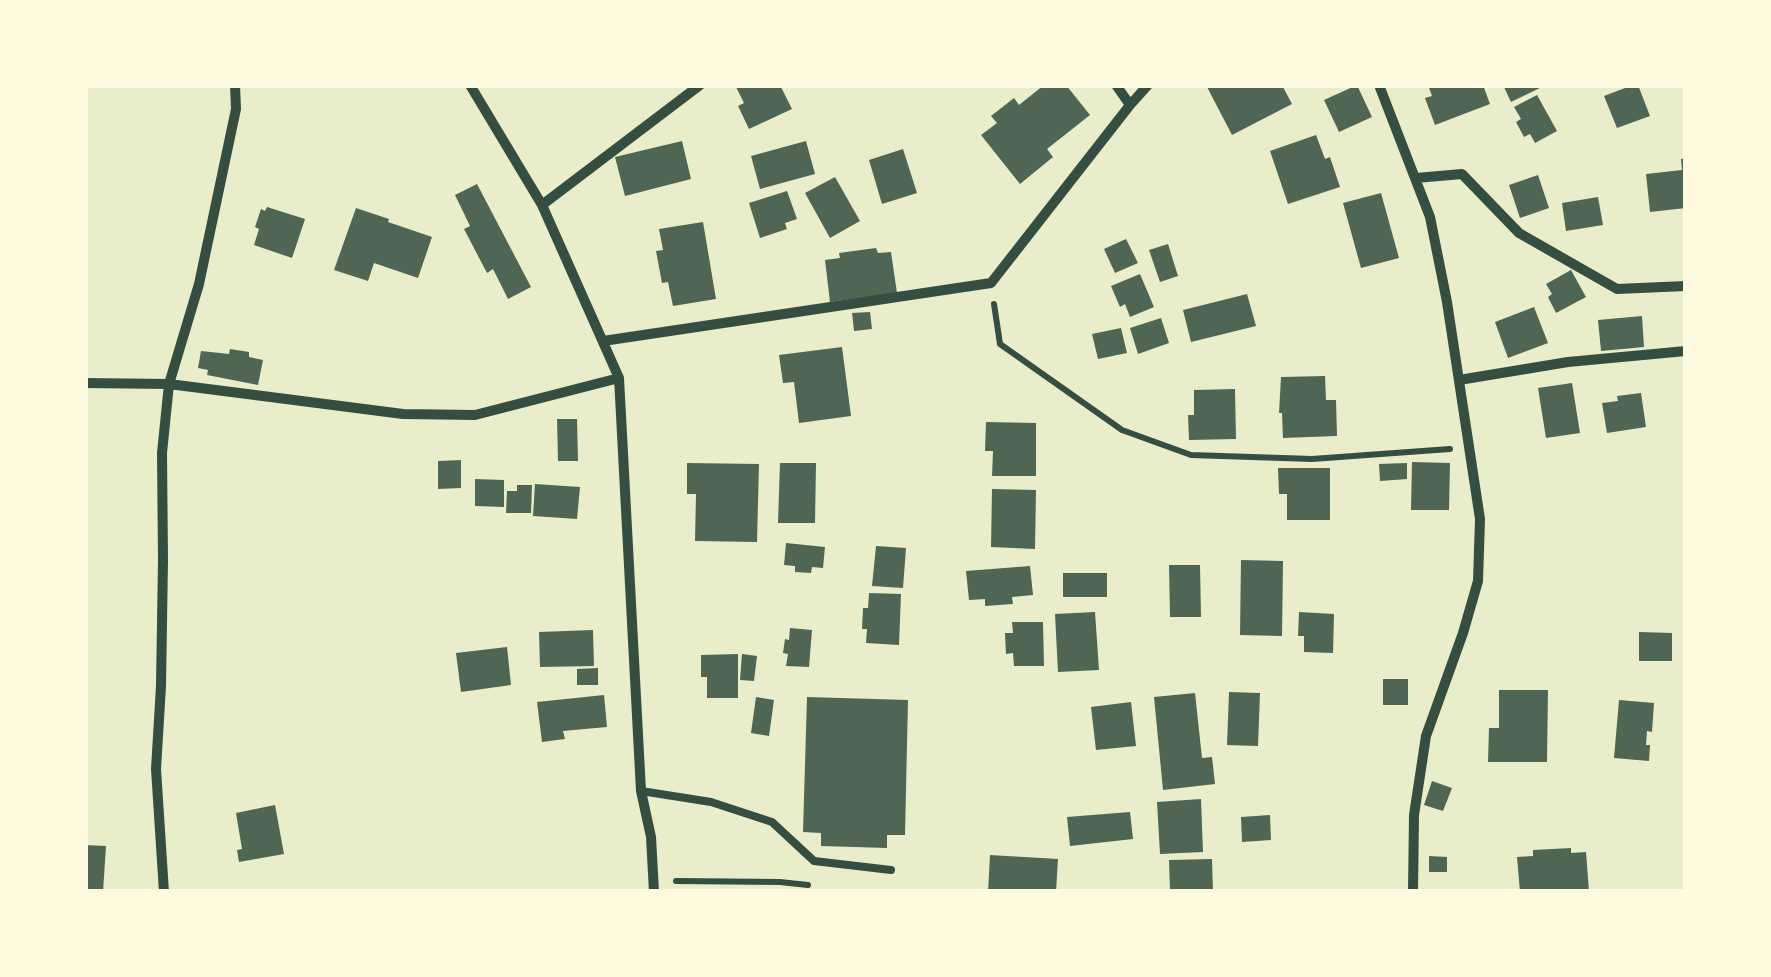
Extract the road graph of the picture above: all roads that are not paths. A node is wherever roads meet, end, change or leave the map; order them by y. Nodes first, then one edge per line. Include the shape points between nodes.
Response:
1 (235, 85) edge
2 (470, 85) edge
3 (700, 85) edge
4 (1116, 85) edge
5 (1148, 85) edge
6 (1379, 85) edge
7 (1130, 106) junction
8 (1416, 178) junction
9 (542, 205) junction
10 (1686, 286) edge
11 (603, 341) junction
12 (1686, 352) edge
13 (619, 378) junction
14 (1459, 380) junction
15 (85, 383) edge
16 (170, 384) junction
17 (641, 791) junction
18 (891, 870) dead end
19 (654, 887) edge
20 (164, 892) edge
21 (1413, 892) edge

1 - 16 street via 236,108 199,284
2 - 9 street
3 - 9 street
4 - 7 street
5 - 7 street
6 - 8 street
7 - 11 street via 990,283
8 - 10 street via 1462,174 1519,233 1617,289
8 - 14 street via 1430,217
9 - 11 street
11 - 13 street
12 - 14 street
13 - 16 street via 474,415 402,414
13 - 17 street
14 - 21 street via 1480,519 1478,581 1426,736 1414,815
15 - 16 street
16 - 20 street via 162,453 156,769
17 - 18 lane via 711,802 772,822 814,861
17 - 19 street

